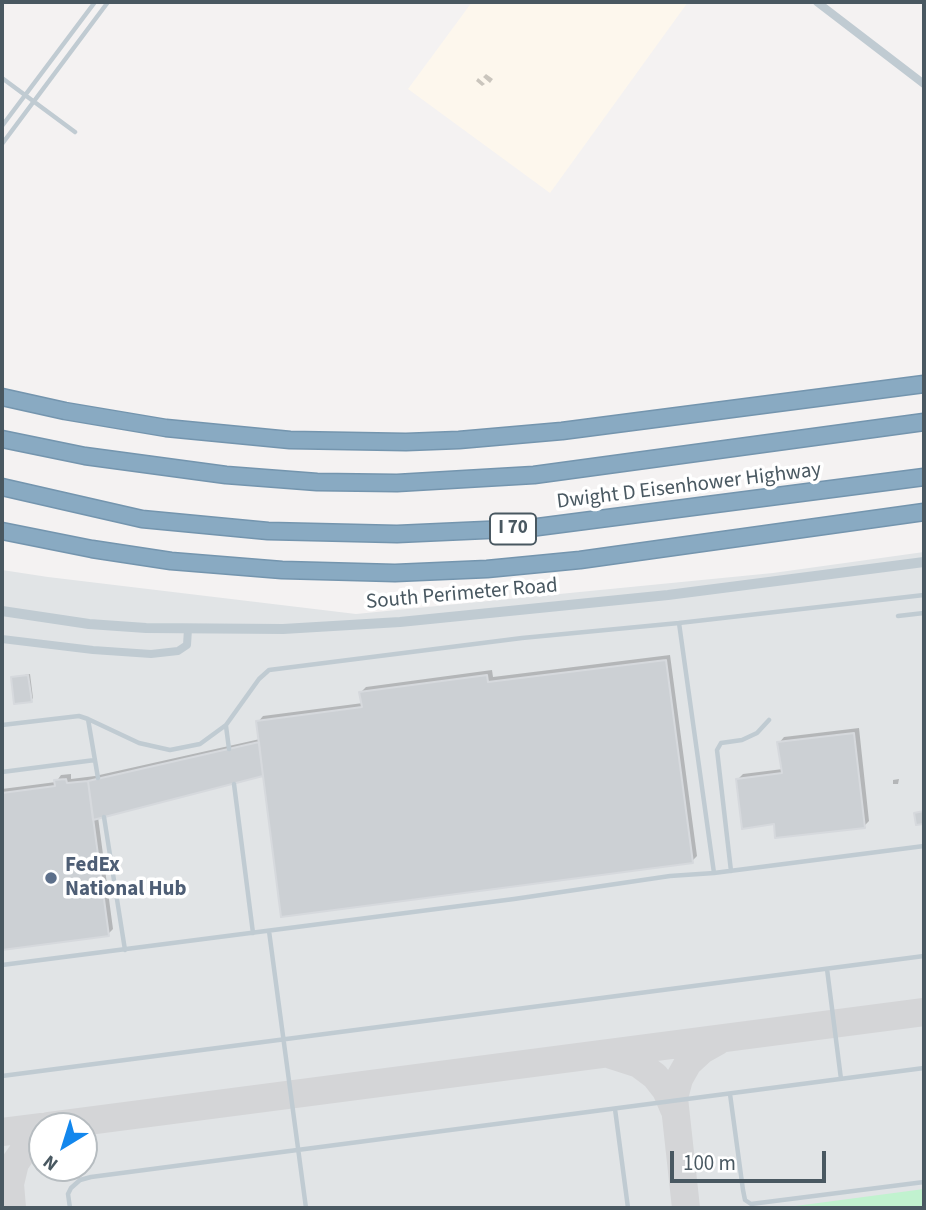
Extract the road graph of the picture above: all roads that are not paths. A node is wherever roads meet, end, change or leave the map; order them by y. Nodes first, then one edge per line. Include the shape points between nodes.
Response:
1 (94, 2) edge
2 (108, 2) edge
3 (817, 2) edge
4 (2, 78) edge
5 (924, 84) edge
6 (25, 95) junction
7 (33, 102) junction
8 (2, 126) edge
9 (75, 132) dead end
10 (2, 144) edge
11 (924, 384) edge
12 (2, 397) edge
13 (924, 422) edge
14 (2, 439) edge
15 (924, 477) edge
16 (2, 487) edge
17 (924, 512) edge
18 (2, 531) edge
19 (924, 562) edge
20 (924, 595) edge
21 (2, 611) edge
22 (924, 613) edge
23 (898, 616) dead end
24 (679, 623) junction
25 (188, 629) junction
26 (2, 639) edge
27 (89, 719) junction
28 (768, 720) dead end
29 (2, 725) edge
30 (226, 725) junction
31 (229, 749) dead end
32 (94, 760) junction
33 (2, 772) edge
34 (98, 778) dead end
35 (234, 784) dead end
36 (104, 817) dead end
37 (924, 846) edge
38 (731, 871) junction
39 (714, 873) junction
40 (270, 931) junction
41 (253, 933) junction
42 (125, 950) junction
43 (924, 956) edge
44 (2, 965) edge
45 (827, 969) junction
46 (284, 1040) junction
47 (924, 1068) edge
48 (2, 1076) edge
49 (841, 1079) junction
50 (730, 1094) junction
51 (615, 1109) junction
52 (298, 1150) junction
53 (924, 1182) edge
54 (70, 1208) edge
55 (306, 1208) edge
56 (628, 1208) edge

1 - 6 lane
2 - 7 lane
3 - 5 street
4 - 6 lane
6 - 7 lane
6 - 8 lane
7 - 9 lane
7 - 10 lane
11 - 12 highway via 562,432 386,442 290,440 166,428
13 - 14 highway, Dwight D Eisenhower Highway via 546,474 397,482 226,475 85,456
15 - 16 highway, Dwight D Eisenhower Highway / I 70 via 530,528 397,534 268,531 142,519
17 - 18 highway via 580,560 395,573 183,562
19 - 25 street, South Perimeter Road via 400,622
20 - 24 lane
21 - 25 street, South Perimeter Road via 89,624
22 - 23 lane
24 - 30 lane via 269,670
24 - 39 lane
25 - 26 street via 187,645 178,651 151,653
27 - 29 lane via 79,716
27 - 30 lane via 139,743 170,750 200,744
27 - 32 lane
28 - 38 lane via 757,733 721,743 717,750
30 - 31 lane
32 - 33 lane
32 - 34 lane
35 - 41 lane
36 - 42 lane
37 - 38 lane
38 - 39 lane
39 - 40 lane
40 - 41 lane
40 - 46 lane
41 - 42 lane
42 - 44 lane
43 - 45 lane
45 - 46 lane
45 - 49 lane
46 - 48 lane
46 - 52 lane
47 - 49 lane
49 - 50 lane
50 - 51 lane
50 - 53 lane via 745,1200 751,1204
51 - 52 lane
51 - 56 lane
52 - 54 lane via 86,1178 71,1188
52 - 55 lane

